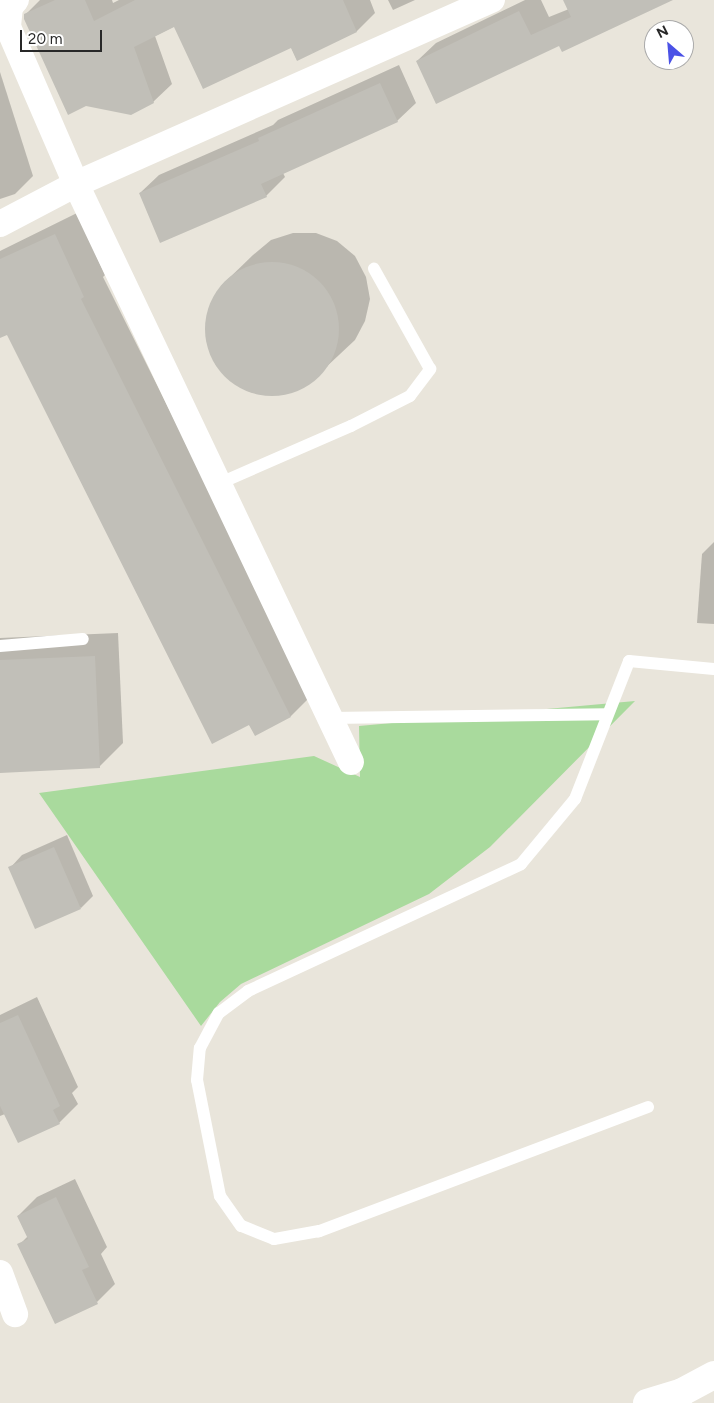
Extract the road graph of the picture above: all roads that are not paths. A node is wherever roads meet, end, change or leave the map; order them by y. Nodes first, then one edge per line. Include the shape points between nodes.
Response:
1 (16, 0) edge
2 (492, 0) edge
3 (76, 184) junction
4 (0, 224) edge
5 (374, 269) dead end
6 (218, 484) junction
7 (83, 639) dead end
8 (0, 646) edge
9 (714, 669) edge
10 (607, 714) junction
11 (330, 718) junction
12 (351, 762) dead end
13 (648, 1106) dead end
14 (0, 1273) edge
15 (15, 1314) dead end
16 (714, 1375) edge
17 (648, 1403) edge

1 - 3 street via 10,7 8,27
2 - 3 street
3 - 4 street
3 - 6 street
5 - 6 lane via 430,369 410,396 351,426
6 - 11 street
7 - 8 lane
9 - 10 lane via 629,662
10 - 11 lane
10 - 13 lane via 575,799 522,864 248,990 219,1013 200,1048 197,1080 220,1196 241,1226 274,1239 319,1231
11 - 12 street
14 - 15 street
16 - 17 street via 682,1392

